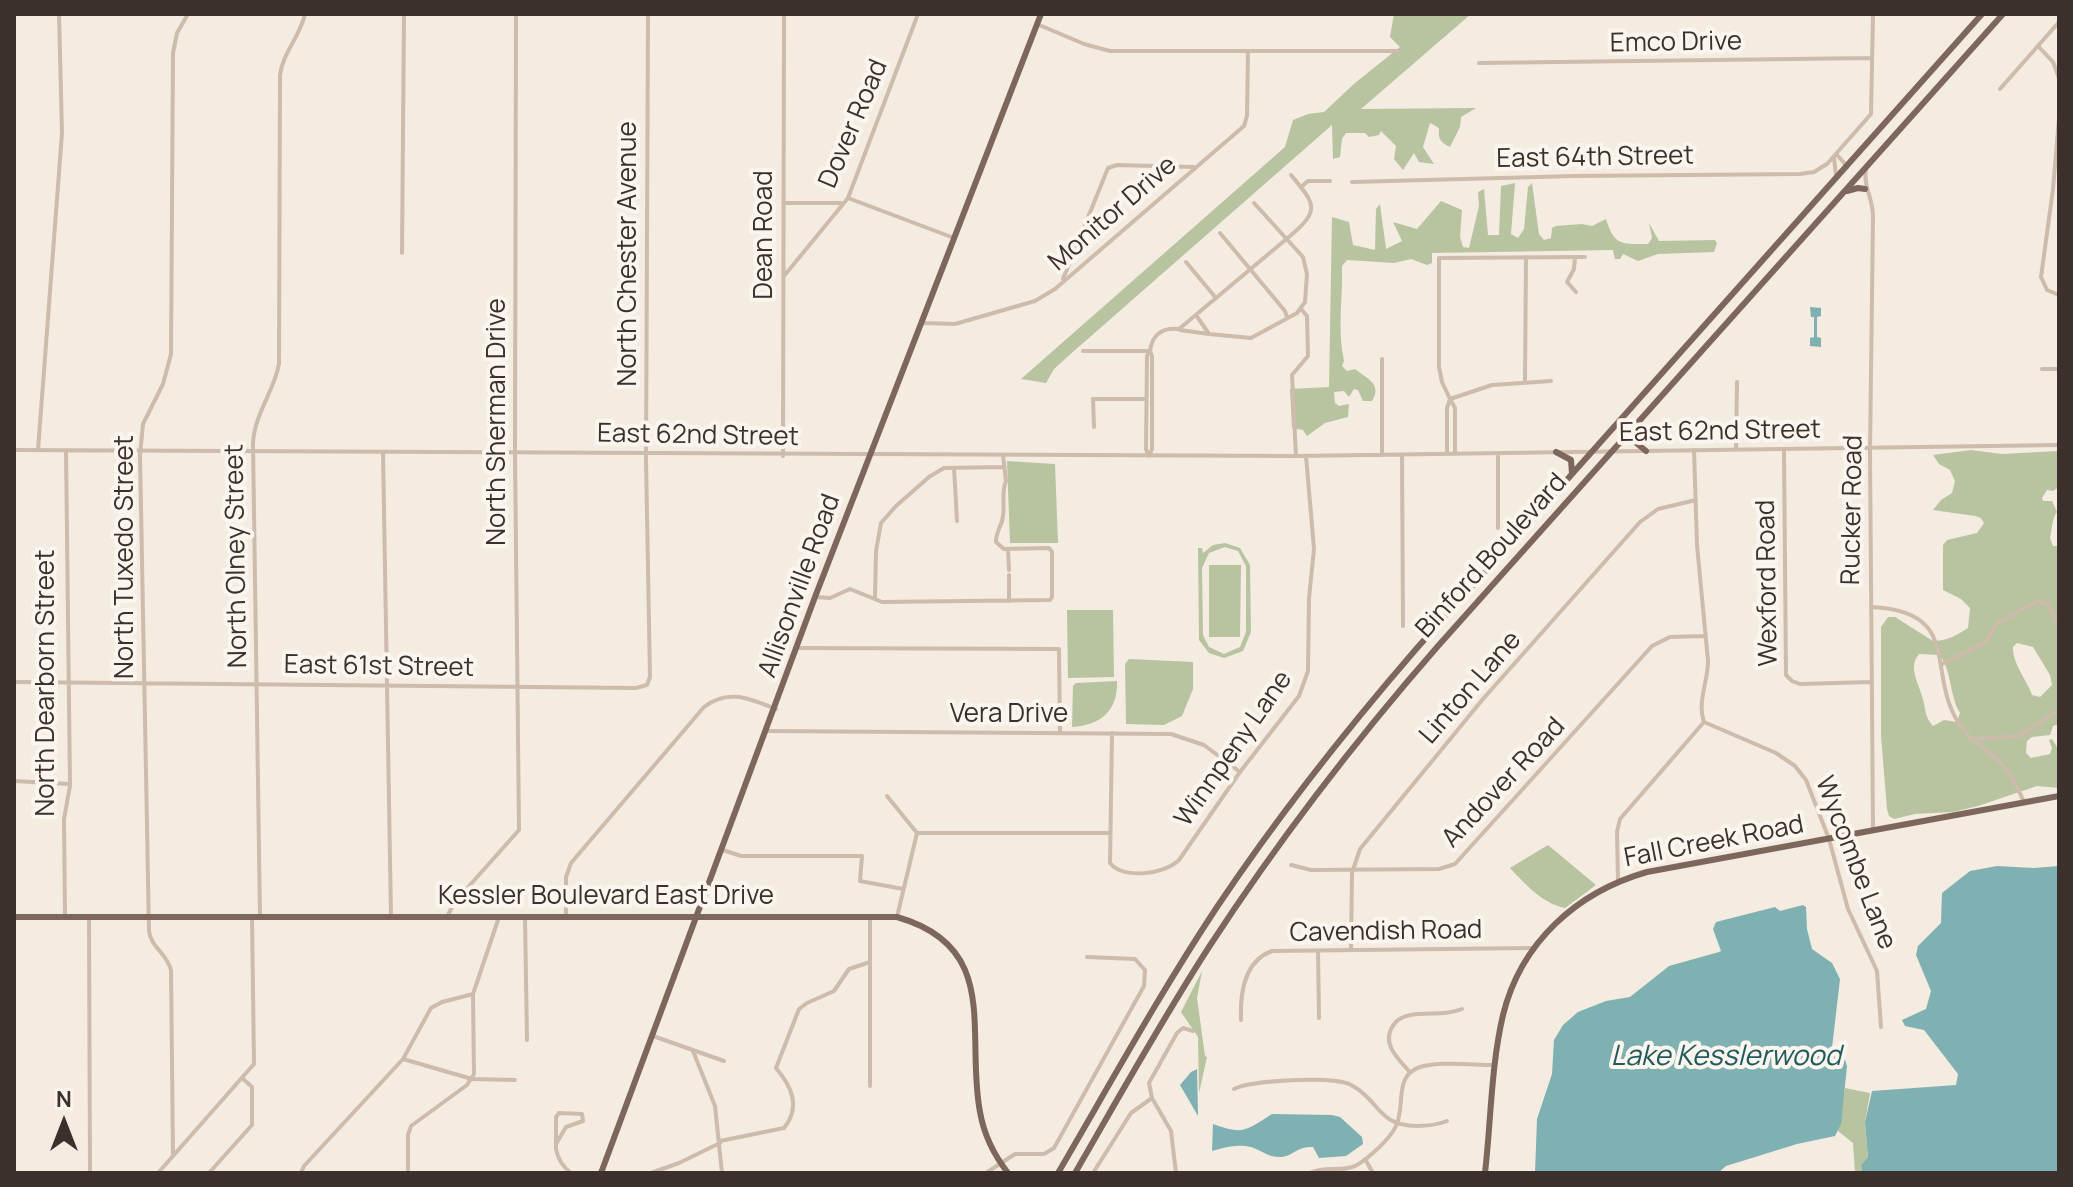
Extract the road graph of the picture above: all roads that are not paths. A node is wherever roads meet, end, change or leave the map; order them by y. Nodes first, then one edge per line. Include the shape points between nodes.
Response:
1 (59, 14) edge
2 (188, 14) edge
3 (305, 14) edge
4 (404, 14) edge
5 (516, 14) edge
6 (648, 14) edge
7 (784, 14) edge
8 (918, 14) edge
9 (1041, 14) edge
10 (1873, 14) edge
11 (1982, 14) edge
12 (2003, 14) edge
13 (2059, 22) edge
14 (1037, 24) junction
15 (2038, 46) junction
16 (1248, 51) junction
17 (1398, 51) dead end
18 (1873, 58) junction
19 (1479, 63) dead end
20 (2059, 78) edge
21 (2000, 89) dead end
22 (2059, 118) edge
23 (1860, 152) junction
24 (1835, 156) junction
25 (1847, 166) junction
26 (1195, 167) junction
27 (1866, 167) junction
28 (1291, 175) dead end
29 (1857, 177) junction
30 (1330, 181) dead end
31 (1834, 181) junction
32 (1352, 182) dead end
33 (1301, 187) junction
34 (1866, 190) junction
35 (1843, 193) junction
36 (848, 198) junction
37 (783, 203) junction
38 (842, 203) junction
39 (1254, 203) dead end
40 (1220, 233) dead end
41 (955, 238) junction
42 (1286, 240) junction
43 (402, 253) dead end
44 (1526, 257) junction
45 (1575, 257) junction
46 (1585, 257) dead end
47 (1186, 262) dead end
48 (1250, 269) junction
49 (783, 278) junction
50 (1062, 282) junction
51 (1576, 292) dead end
52 (2059, 295) edge
53 (1216, 298) junction
54 (1301, 309) junction
55 (1196, 314) junction
56 (1287, 317) junction
57 (922, 323) junction
58 (1179, 329) junction
59 (1209, 334) junction
60 (1083, 351) dead end
61 (1150, 351) junction
62 (1382, 359) dead end
63 (2042, 369) dead end
64 (2059, 369) edge
65 (1525, 381) junction
66 (1551, 381) dead end
67 (1737, 382) dead end
68 (1149, 399) junction
69 (1450, 399) junction
70 (1639, 421) junction
71 (1094, 427) dead end
72 (2059, 445) edge
73 (1871, 447) junction
74 (1736, 449) junction
75 (1784, 449) junction
76 (14, 450) edge
77 (38, 450) junction
78 (66, 450) junction
79 (142, 450) junction
80 (252, 450) junction
81 (383, 451) junction
82 (1612, 451) junction
83 (1646, 451) junction
84 (1556, 452) junction
85 (1592, 452) junction
86 (1694, 452) junction
87 (515, 453) junction
88 (1498, 453) junction
89 (646, 454) junction
90 (1447, 454) junction
91 (1455, 454) junction
92 (870, 455) junction
93 (1003, 455) junction
94 (1382, 455) junction
95 (1402, 455) junction
96 (783, 456) junction
97 (1149, 456) junction
98 (1296, 456) junction
99 (1306, 456) junction
100 (1003, 467) junction
101 (954, 468) junction
102 (1572, 474) junction
103 (1696, 500) junction
104 (957, 521) dead end
105 (1498, 528) dead end
106 (1008, 549) junction
107 (815, 597) junction
108 (874, 599) junction
109 (1009, 601) junction
110 (1871, 607) junction
111 (2059, 624) edge
112 (1403, 626) dead end
113 (1706, 636) junction
114 (797, 648) junction
115 (1942, 664) junction
116 (14, 682) edge
117 (68, 682) junction
118 (1872, 682) junction
119 (145, 684) junction
120 (256, 684) junction
121 (387, 685) junction
122 (647, 685) joint
123 (518, 686) junction
124 (776, 709) junction
125 (2059, 710) edge
126 (1704, 722) junction
127 (767, 731) junction
128 (1060, 733) junction
129 (1112, 733) junction
130 (1970, 739) junction
131 (1240, 772) junction
132 (14, 781) edge
133 (70, 784) junction
134 (887, 796) dead end
135 (2059, 796) edge
136 (2024, 802) junction
137 (1873, 831) junction
138 (917, 833) junction
139 (1109, 833) junction
140 (1829, 839) junction
141 (723, 850) junction
142 (1291, 865) dead end
143 (1352, 869) junction
144 (1618, 882) junction
145 (903, 889) junction
146 (870, 916) junction
147 (14, 917) edge
148 (65, 917) junction
149 (89, 917) junction
150 (149, 917) junction
151 (252, 917) junction
152 (260, 917) junction
153 (391, 917) junction
154 (447, 917) junction
155 (499, 917) junction
156 (525, 917) junction
157 (566, 917) junction
158 (698, 917) junction
159 (897, 917) junction
160 (1534, 948) junction
161 (1351, 950) junction
162 (1318, 951) junction
163 (1087, 957) dead end
164 (870, 962) junction
165 (473, 994) junction
166 (1462, 1009) dead end
167 (1319, 1018) dead end
168 (1241, 1020) dead end
169 (1881, 1027) dead end
170 (1193, 1031) dead end
171 (653, 1036) junction
172 (527, 1040) dead end
173 (693, 1051) junction
174 (403, 1059) junction
175 (724, 1061) dead end
176 (1496, 1065) junction
177 (1410, 1072) junction
178 (242, 1078) junction
179 (472, 1079) junction
180 (515, 1080) dead end
181 (870, 1086) dead end
182 (1234, 1089) dead end
183 (1152, 1098) junction
184 (1447, 1121) dead end
185 (1397, 1125) junction
186 (720, 1142) junction
187 (556, 1144) junction
188 (173, 1156) junction
189 (1365, 1159) junction
190 (1000, 1162) junction
191 (1334, 1170) edge
192 (90, 1173) edge
193 (158, 1173) edge
194 (209, 1173) edge
195 (301, 1173) edge
196 (408, 1173) edge
197 (571, 1173) edge
198 (601, 1173) edge
199 (651, 1173) edge
200 (722, 1173) edge
201 (986, 1173) edge
202 (1008, 1173) edge
203 (1058, 1173) edge
204 (1075, 1173) edge
205 (1093, 1173) edge
206 (1176, 1173) edge
207 (1310, 1173) edge
208 (1373, 1173) edge
209 (1485, 1173) edge

1 - 77 street via 62,133
2 - 79 street, North Tuxedo Street via 173,53 171,352 165,380 143,424
3 - 80 street, North Olney Street via 281,71 280,360 257,419
4 - 43 street
5 - 87 street, North Sherman Drive
6 - 89 street, North Chester Avenue
7 - 37 street, Dean Road
8 - 36 street, Dover Road
9 - 14 main road, Allisonville Road
10 - 18 street
11 - 23 main road, Binford Boulevard
12 - 27 main road, Binford Boulevard
13 - 15 street
14 - 16 street via 1107,51
14 - 41 main road, Allisonville Road
15 - 20 street
15 - 21 street
16 - 17 street
16 - 26 street, Monitor Drive via 1246,123
18 - 19 street, Emco Drive
18 - 24 street via 1871,114
22 - 52 street via 2041,277 2047,290
23 - 25 main road, Binford Boulevard
23 - 29 main road
24 - 25 street
24 - 31 street
24 - 32 street, East 64th Street via 1804,174
25 - 31 main road, Binford Boulevard
25 - 35 main road via 1849,180
26 - 50 street, Monitor Drive
26 - 50 street via 1108,168
27 - 29 main road, Binford Boulevard
27 - 34 street, Rucker Road
28 - 33 street
29 - 34 street, Rucker Road
29 - 35 main road, Binford Boulevard
30 - 33 street via 1308,181
31 - 85 main road, Binford Boulevard
33 - 42 street via 1312,213
34 - 35 main road
34 - 73 street, Rucker Road via 1873,216
35 - 70 main road, Binford Boulevard
36 - 38 street, Dover Road
36 - 41 street
37 - 38 street
37 - 49 street, Dean Road
38 - 49 street, Dover Road
39 - 42 street
40 - 48 street
41 - 57 main road, Allisonville Road
42 - 48 street
42 - 54 street via 1301,254 1307,270
44 - 45 street
44 - 65 street
44 - 69 street via 1439,258 1439,367
45 - 46 street
45 - 51 street via 1567,282
47 - 53 street
48 - 53 street
48 - 56 street
49 - 96 street, Dean Road
50 - 57 street, Monitor Drive via 1035,301 960,323
53 - 55 street
54 - 56 street
54 - 98 street via 1307,317 1308,355 1292,375
55 - 58 street
55 - 59 street
56 - 59 street via 1251,338
57 - 92 main road, Allisonville Road
58 - 59 street
58 - 61 street via 1160,331
60 - 61 street
61 - 68 street
62 - 94 street
63 - 64 street
65 - 66 street
65 - 69 street via 1481,387
67 - 74 street
68 - 71 street via 1093,399
68 - 97 street
69 - 90 street
69 - 91 street via 1455,408
70 - 82 main road, Binford Boulevard
70 - 83 main road via 1633,439
72 - 73 street, East 62nd Street
73 - 75 street, East 62nd Street
73 - 110 street, Rucker Road
74 - 75 street, East 62nd Street
74 - 86 street, East 62nd Street
75 - 118 street, Wexford Road via 1786,673 1800,684
76 - 77 street, East 62nd Street
77 - 78 street, East 62nd Street
78 - 79 street, East 62nd Street
78 - 117 street, North Dearborn Street
79 - 80 street, East 62nd Street
79 - 119 street, North Tuxedo Street
80 - 81 street, East 62nd Street
80 - 120 street, North Olney Street
81 - 87 street, East 62nd Street
81 - 121 street
82 - 83 street, East 62nd Street
82 - 85 street, East 62nd Street
82 - 204 main road, Binford Boulevard via 1389,703 1300,816 1192,974
83 - 86 street, East 62nd Street
84 - 85 street, East 62nd Street
84 - 88 street, East 62nd Street
84 - 102 main road via 1571,460
85 - 102 main road, Binford Boulevard
86 - 103 street
87 - 89 street, East 62nd Street
87 - 123 street, North Sherman Drive
88 - 91 street, East 62nd Street
88 - 105 street
89 - 96 street, East 62nd Street
89 - 122 street, North Chester Avenue
90 - 91 street, East 62nd Street
90 - 95 street, East 62nd Street
92 - 93 street, East 62nd Street
92 - 96 street, East 62nd Street
92 - 107 main road, Allisonville Road
93 - 97 street, East 62nd Street
93 - 100 street
94 - 95 street, East 62nd Street
94 - 99 street, East 62nd Street
95 - 112 street
97 - 98 street, East 62nd Street
98 - 99 street, East 62nd Street
99 - 131 street, Winnpeny Lane via 1314,542 1308,674 1299,696
100 - 101 street
100 - 106 street via 1004,513 996,542
101 - 104 street
101 - 108 street via 944,468 923,482 881,523
102 - 203 main road, Binford Boulevard via 1378,693 1277,821 1172,977
103 - 113 street
103 - 143 street, Linton Lane via 1658,509 1640,522 1419,775 1360,849
106 - 109 street
106 - 109 street via 1052,552 1052,597
107 - 108 street via 830,598 850,589
107 - 114 main road, Allisonville Road
108 - 109 street
110 - 115 street via 1898,610 1919,622 1937,643
110 - 118 street, Rucker Road
111 - 115 street via 2047,604 2035,602 2000,620 1986,642
113 - 126 street via 1708,669 1700,703
113 - 143 street, Andover Road via 1670,637 1652,646 1455,864 1439,869
114 - 124 main road, Allisonville Road
114 - 128 street via 1059,649
115 - 130 street via 1948,701
116 - 117 street, East 61st Street
117 - 119 street, East 61st Street
117 - 133 street, North Dearborn Street
118 - 137 street, Rucker Road
119 - 120 street, East 61st Street
119 - 150 street, North Tuxedo Street
120 - 121 street, East 61st Street
120 - 152 street, North Olney Street
121 - 123 street, East 61st Street
121 - 153 street
122 - 123 street, East 61st Street
123 - 154 street, North Sherman Drive via 519,830
124 - 127 main road, Allisonville Road
124 - 157 street via 734,695 704,707 571,863
125 - 130 street via 2022,735
126 - 140 street, Wycombe Lane via 1773,751 1798,769
126 - 144 street via 1620,819
127 - 128 street, Vera Drive
127 - 141 main road, Allisonville Road
128 - 129 street, Vera Drive
129 - 131 street, Vera Drive via 1181,736 1204,745
129 - 139 street
130 - 136 street via 2005,768
131 - 139 street, Winnpeny Lane via 1172,866 1122,872 1108,857
132 - 133 street
133 - 148 street, North Dearborn Street via 64,819
134 - 138 street
135 - 136 main road, Fall Creek Road
136 - 137 main road, Fall Creek Road
137 - 140 main road, Fall Creek Road
138 - 139 street
138 - 145 street
140 - 144 main road, Fall Creek Road via 1647,872
140 - 169 street, Wycombe Lane via 1849,913 1878,973
141 - 145 street via 741,856 862,856 860,881
141 - 158 main road, Allisonville Road
142 - 143 street, Andover Road
143 - 161 street, Linton Lane
144 - 160 main road, Fall Creek Road via 1573,908
145 - 159 street
146 - 158 main road, Kessler Boulevard East Drive
146 - 159 main road, Kessler Boulevard East Drive
146 - 164 street
147 - 148 main road, Kessler Boulevard East Drive
148 - 149 main road, Kessler Boulevard East Drive
149 - 150 main road, Kessler Boulevard East Drive
149 - 192 street
150 - 151 main road, Kessler Boulevard East Drive
150 - 188 street, North Tuxedo Street via 150,939 171,967
151 - 152 main road, Kessler Boulevard East Drive
151 - 178 street via 254,1064
152 - 153 main road, Kessler Boulevard East Drive
153 - 154 main road, Kessler Boulevard East Drive
154 - 155 main road, Kessler Boulevard East Drive
155 - 156 main road, Kessler Boulevard East Drive
155 - 165 street
156 - 157 main road, Kessler Boulevard East Drive
156 - 172 street
157 - 158 main road, Kessler Boulevard East Drive
158 - 171 main road, Allisonville Road
159 - 190 main road, Kessler Boulevard East Drive via 944,942 966,973 975,1008 980,1112
160 - 161 street, Cavendish Road
160 - 176 main road, Fall Creek Road via 1507,1002
161 - 162 street, Cavendish Road
162 - 167 street
162 - 168 street, Cavendish Road via 1274,951 1261,957 1242,986
163 - 190 street via 1135,959 1145,970 1144,986 1054,1148 1042,1154 1017,1153
164 - 181 street
164 - 186 street via 849,969 834,991 795,1015 776,1068 795,1105 784,1128
165 - 174 street via 431,1008
165 - 179 street
166 - 177 street via 1409,1015 1394,1025 1391,1048
170 - 183 street via 1183,1028 1177,1033 1150,1079
171 - 173 street
171 - 198 main road, Allisonville Road
173 - 175 street
173 - 186 street via 713,1099
174 - 179 street
174 - 195 street
176 - 177 street via 1424,1066
176 - 209 main road, Fall Creek Road
177 - 185 street via 1402,1087
178 - 188 street
178 - 194 street via 252,1087 252,1125
179 - 180 street
179 - 196 street via 411,1126
182 - 185 street via 1253,1082 1343,1082
183 - 205 street via 1131,1113
183 - 206 street via 1171,1131
184 - 185 street
185 - 189 street
186 - 199 street
186 - 200 street
187 - 187 street via 570,1125 582,1122 583,1115 558,1113
187 - 197 street via 559,1159
188 - 193 street
189 - 191 street
189 - 208 street
190 - 201 street
190 - 202 main road, Kessler Boulevard East Drive
191 - 207 street

